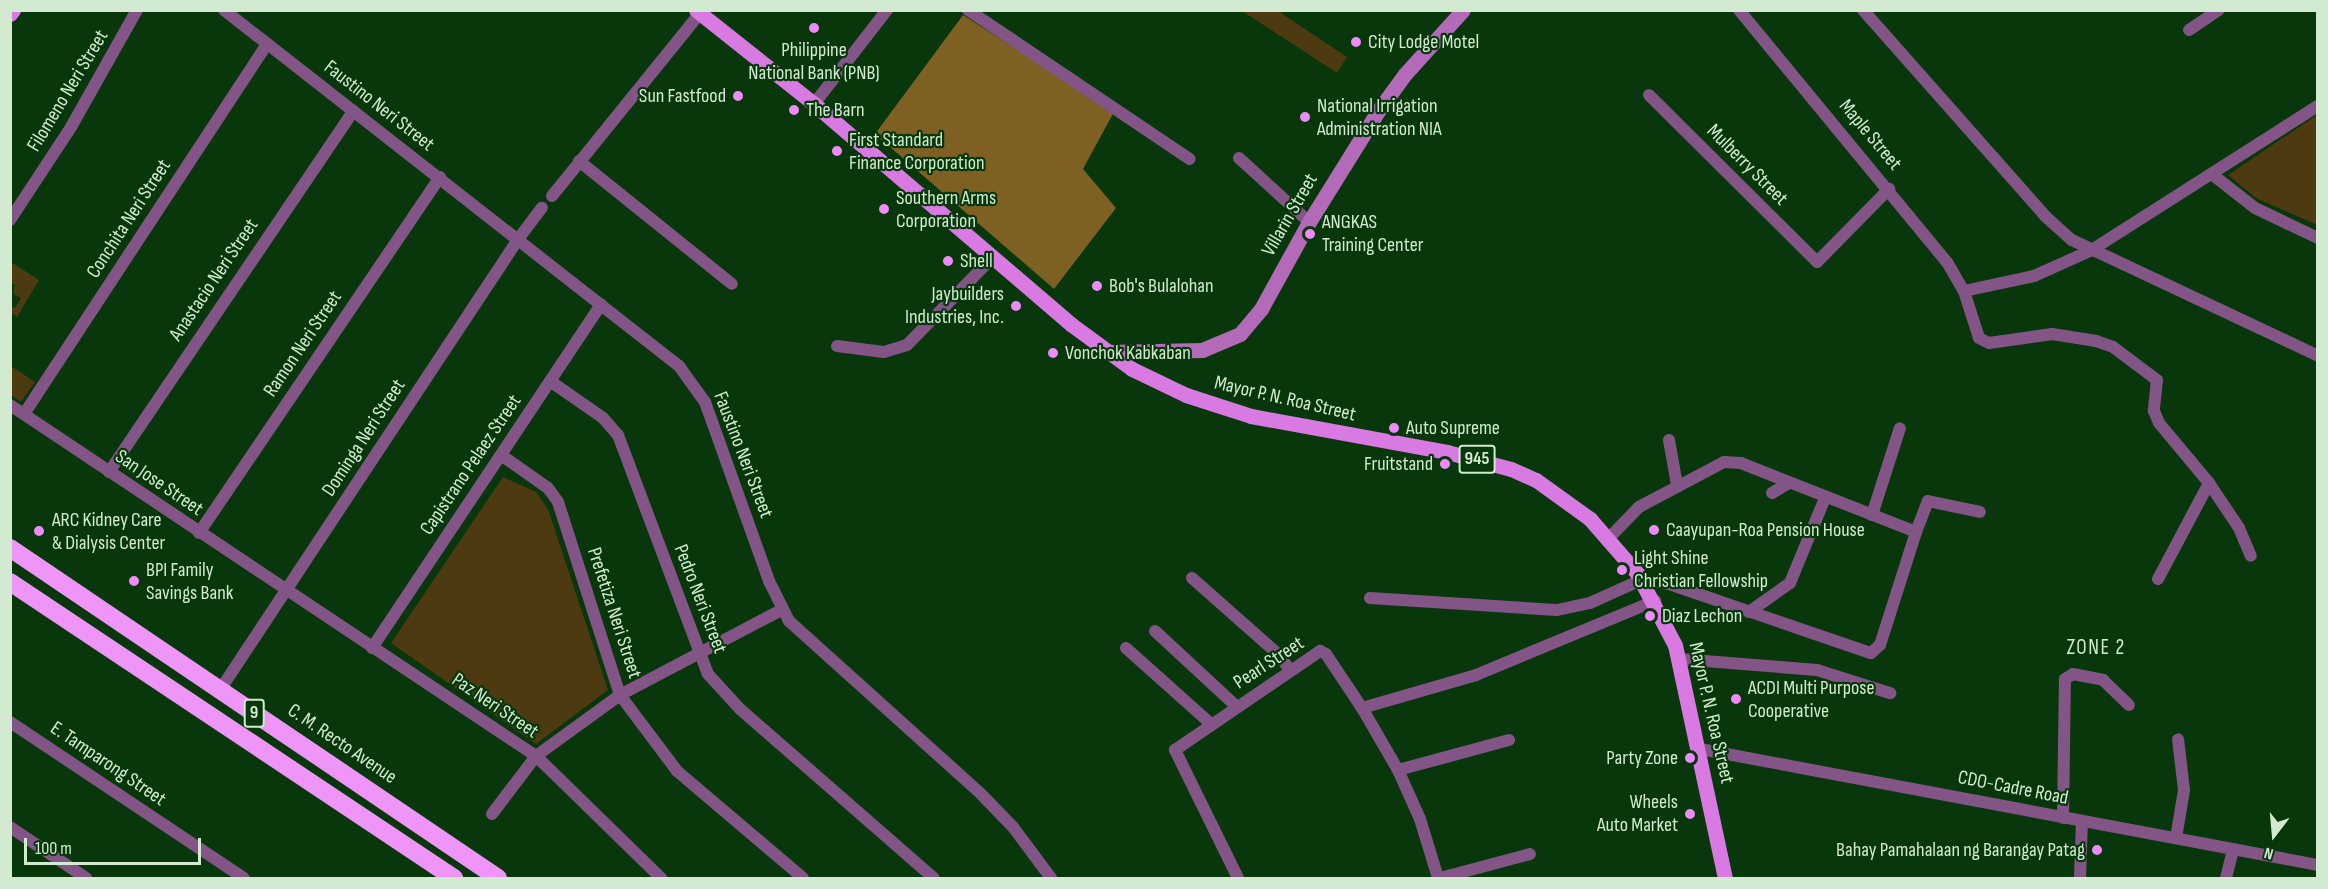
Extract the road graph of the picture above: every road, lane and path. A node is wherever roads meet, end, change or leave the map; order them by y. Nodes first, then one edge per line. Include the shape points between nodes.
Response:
1 (137, 10) edge
2 (224, 10) edge
3 (886, 10) edge
4 (968, 10) edge
5 (1463, 10) edge
6 (1739, 10) edge
7 (1863, 10) edge
8 (2219, 10) edge
9 (698, 12) edge
10 (2188, 30) dead end
11 (267, 44) junction
12 (1649, 95) dead end
13 (814, 104) junction
14 (2318, 106) edge
15 (353, 111) junction
16 (1239, 158) dead end
17 (1190, 159) dead end
18 (579, 162) junction
19 (2213, 175) junction
20 (440, 177) junction
21 (1889, 189) junction
22 (552, 196) dead end
23 (542, 208) dead end
24 (10, 220) edge
25 (1309, 222) junction
26 (519, 238) junction
27 (2318, 238) edge
28 (2090, 251) junction
29 (993, 257) junction
30 (732, 284) dead end
31 (1964, 291) junction
32 (601, 304) junction
33 (837, 346) dead end
34 (1106, 352) junction
35 (2318, 356) edge
36 (550, 381) junction
37 (10, 405) edge
38 (24, 414) junction
39 (1900, 428) dead end
40 (1669, 440) dead end
41 (501, 455) junction
42 (109, 472) junction
43 (2209, 483) junction
44 (1787, 484) junction
45 (1677, 485) junction
46 (1772, 493) dead end
47 (1825, 498) junction
48 (1980, 512) dead end
49 (1872, 515) junction
50 (199, 532) junction
51 (1916, 532) junction
52 (1608, 539) junction
53 (10, 548) edge
54 (2251, 556) dead end
55 (33, 564) junction
56 (1192, 578) dead end
57 (2158, 579) dead end
58 (1641, 580) junction
59 (14, 584) edge
60 (287, 591) junction
61 (1370, 598) dead end
62 (1654, 601) junction
63 (781, 610) junction
64 (1749, 612) junction
65 (1155, 631) dead end
66 (372, 648) junction
67 (1126, 648) dead end
68 (697, 654) junction
69 (1680, 660) junction
70 (1290, 670) junction
71 (220, 690) junction
72 (1890, 693) dead end
73 (620, 695) junction
74 (2129, 705) dead end
75 (1237, 707) junction
76 (1362, 708) junction
77 (206, 712) junction
78 (10, 722) edge
79 (1212, 724) junction
80 (2178, 739) dead end
81 (1509, 740) dead end
82 (1700, 749) junction
83 (536, 756) junction
84 (1398, 770) junction
85 (492, 814) dead end
86 (2063, 818) junction
87 (2082, 822) junction
88 (10, 827) edge
89 (2176, 838) junction
90 (2233, 849) junction
91 (463, 853) junction
92 (1530, 854) dead end
93 (2318, 865) edge
94 (448, 877) edge
95 (86, 879) edge
96 (244, 879) edge
97 (498, 879) edge
98 (661, 879) edge
99 (803, 879) edge
100 (934, 879) edge
101 (1051, 879) edge
102 (1238, 879) edge
103 (1439, 879) edge
104 (1725, 879) edge
105 (2080, 879) edge
106 (2226, 879) edge

1 - 24 street, Filomeno Neri Street via 71,128
2 - 11 street, Faustino Neri Street
3 - 13 street
4 - 17 street
5 - 25 main road, Villarin Street via 1392,93
6 - 21 street, Maple Street
7 - 28 street via 2044,216
8 - 10 street
9 - 13 main road, Mayor P. N. Roa Street / 945
9 - 18 street
11 - 15 street, Faustino Neri Street
11 - 38 street, Conchita Neri Street
12 - 21 street, Mulberry Street via 1817,262
13 - 29 main road, Mayor P. N. Roa Street / 945
14 - 19 street
15 - 20 street, Faustino Neri Street
15 - 42 street, Anastacio Neri Street
16 - 25 street
18 - 22 street
18 - 30 street
19 - 27 street via 2255,208
19 - 28 street
20 - 26 street, Faustino Neri Street
20 - 50 street, Ramon Neri Street
21 - 31 street, Maple Street
23 - 26 street, Dominga Neri Street
25 - 34 main road, Villarin Street via 1261,309 1232,339 1202,350
26 - 32 street, Faustino Neri Street
26 - 60 street, Dominga Neri Street
28 - 31 street via 2034,276
28 - 35 street
29 - 33 street via 907,345 884,352
29 - 34 main road, Mayor P. N. Roa Street / 945
31 - 43 street via 1975,334 1985,342 2052,334 2081,338 2113,347 2148,372 2158,385 2154,411 2159,423
32 - 36 street, Capistrano Pelaez Street
32 - 63 street, Faustino Neri Street via 679,366 705,402
34 - 52 main road, Mayor P. N. Roa Street / 945 via 1159,384 1220,407 1311,430 1447,452 1511,469 1566,499
36 - 41 street, Capistrano Pelaez Street
36 - 68 street, Pedro Neri Street via 603,418 618,435
37 - 38 street, San Jose Street
38 - 42 street, San Jose Street
39 - 49 street
40 - 45 street
41 - 66 street, Capistrano Pelaez Street
41 - 73 street, Prefetiza Neri Street via 548,488 558,502
42 - 50 street, San Jose Street
43 - 54 street via 2239,528
43 - 57 street
44 - 45 street via 1741,464 1724,462
44 - 46 street
44 - 47 street
45 - 52 street via 1639,507
47 - 49 street
47 - 64 street via 1790,583
48 - 51 street via 1928,501
49 - 51 street
50 - 60 street, San Jose Street
51 - 64 street via 1875,652 1861,653
52 - 58 main road, Mayor P. N. Roa Street / 945
53 - 55 highway, C. M. Recto Avenue / 9
55 - 59 highway
55 - 71 highway, C. M. Recto Avenue / 9
56 - 70 street via 1278,654
58 - 61 street via 1590,603 1557,610
58 - 62 main road, Mayor P. N. Roa Street / 945
58 - 64 street via 1669,584
59 - 77 highway, 9
60 - 66 street, Paz Neri Street
60 - 71 street, Dominga Neri Street
62 - 69 main road, Mayor P. N. Roa Street / 945
62 - 76 street via 1476,675
63 - 68 street
63 - 101 street, Faustino Neri Street via 801,634 981,794 1013,827
65 - 75 street
66 - 83 street, Paz Neri Street
67 - 79 street
68 - 73 street
68 - 100 street, Pedro Neri Street via 729,698
69 - 72 street via 1816,670
69 - 82 main road, Mayor P. N. Roa Street / 945
70 - 75 street, Pearl Street
70 - 76 street, Pearl Street via 1320,651 1326,654
71 - 77 highway
71 - 91 highway, C. M. Recto Avenue / 9
73 - 83 street
73 - 99 street, Prefetiza Neri Street via 677,771
74 - 86 street via 2103,681 2073,674 2065,679
75 - 79 street, Pearl Street
76 - 84 street, Pearl Street
77 - 94 highway, 9
78 - 96 street, E. Tamparong Street
79 - 102 street, Pearl Street via 1176,748 1174,754
80 - 89 street via 2184,790
81 - 84 street
82 - 86 street, CDO-Cadre Road
82 - 104 main road, Mayor P. N. Roa Street / 945
83 - 85 street
83 - 98 street, Paz Neri Street
84 - 103 street, Pearl Street via 1420,819
86 - 87 street, CDO-Cadre Road
87 - 89 street, CDO-Cadre Road
87 - 105 street
88 - 95 street
89 - 90 street, CDO-Cadre Road
90 - 93 street, CDO-Cadre Road
90 - 106 street
91 - 94 street
91 - 97 highway, C. M. Recto Avenue / 9
92 - 103 street

